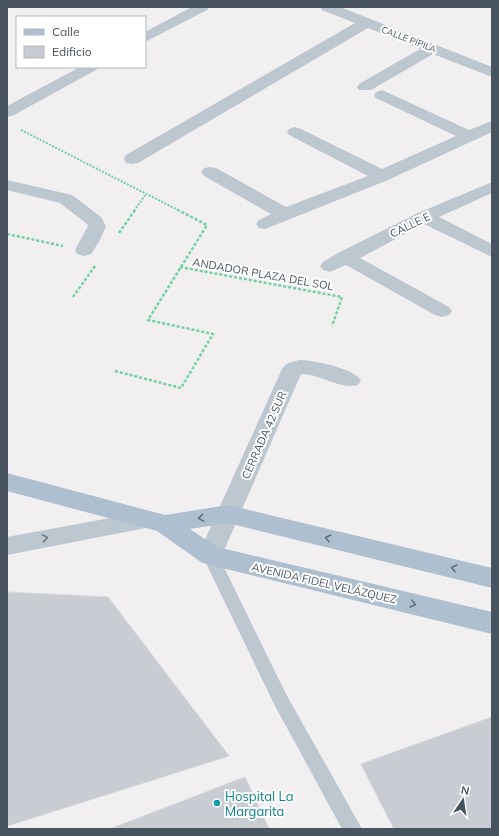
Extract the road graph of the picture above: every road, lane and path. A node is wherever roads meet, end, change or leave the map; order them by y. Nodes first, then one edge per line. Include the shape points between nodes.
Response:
1 (202, 7) edge
2 (326, 7) edge
3 (366, 23) junction
4 (146, 37) edge
5 (432, 48) junction
6 (89, 68) edge
7 (492, 72) edge
8 (365, 87) dead end
9 (382, 95) dead end
10 (8, 112) edge
11 (492, 126) edge
12 (20, 130) dead end
13 (295, 132) dead end
14 (470, 137) junction
15 (132, 159) dead end
16 (210, 172) dead end
17 (382, 176) junction
18 (7, 186) edge
19 (492, 187) edge
20 (285, 214) junction
21 (424, 217) junction
22 (265, 224) dead end
23 (7, 234) edge
24 (84, 250) joint
25 (492, 251) edge
26 (180, 267) junction
27 (442, 311) dead end
28 (332, 326) dead end
29 (115, 371) dead end
30 (350, 380) dead end
31 (7, 482) edge
32 (228, 514) junction
33 (157, 522) junction
34 (7, 546) edge
35 (210, 555) junction
36 (492, 578) edge
37 (492, 623) edge
38 (352, 829) edge

1 - 4 street
2 - 3 street, CALLE PÍPILA
3 - 5 street, CALLE PÍPILA
3 - 15 street
5 - 7 street, CALLE PÍPILA
5 - 8 street
6 - 10 street
9 - 14 street
11 - 14 street
12 - 26 path via 207,225
13 - 17 street
14 - 17 street
16 - 20 street
17 - 20 street
18 - 24 street via 66,199 95,221 97,226
19 - 21 street, CALLE E
20 - 22 street
21 - 25 street
21 - 27 street, CALLE E via 337,262
23 - 24 path
26 - 28 path, ANDADOR PLAZA DEL SOL via 342,297
26 - 29 path via 148,320 213,334 181,388
30 - 32 street, CERRADA 42 SUR via 309,367 300,366 293,370
31 - 33 main road, AVENIDA FIDEL VELÁZQUEZ
32 -> 33 main road, AVENIDA FIDEL VELÁZQUEZ
32 - 35 street, CERRADA 42 SUR
36 -> 32 main road, AVENIDA FIDEL VELÁZQUEZ
34 -> 33 street
33 - 35 main road, AVENIDA FIDEL VELÁZQUEZ
35 -> 37 main road, AVENIDA FIDEL VELÁZQUEZ
35 - 38 lane via 280,699

